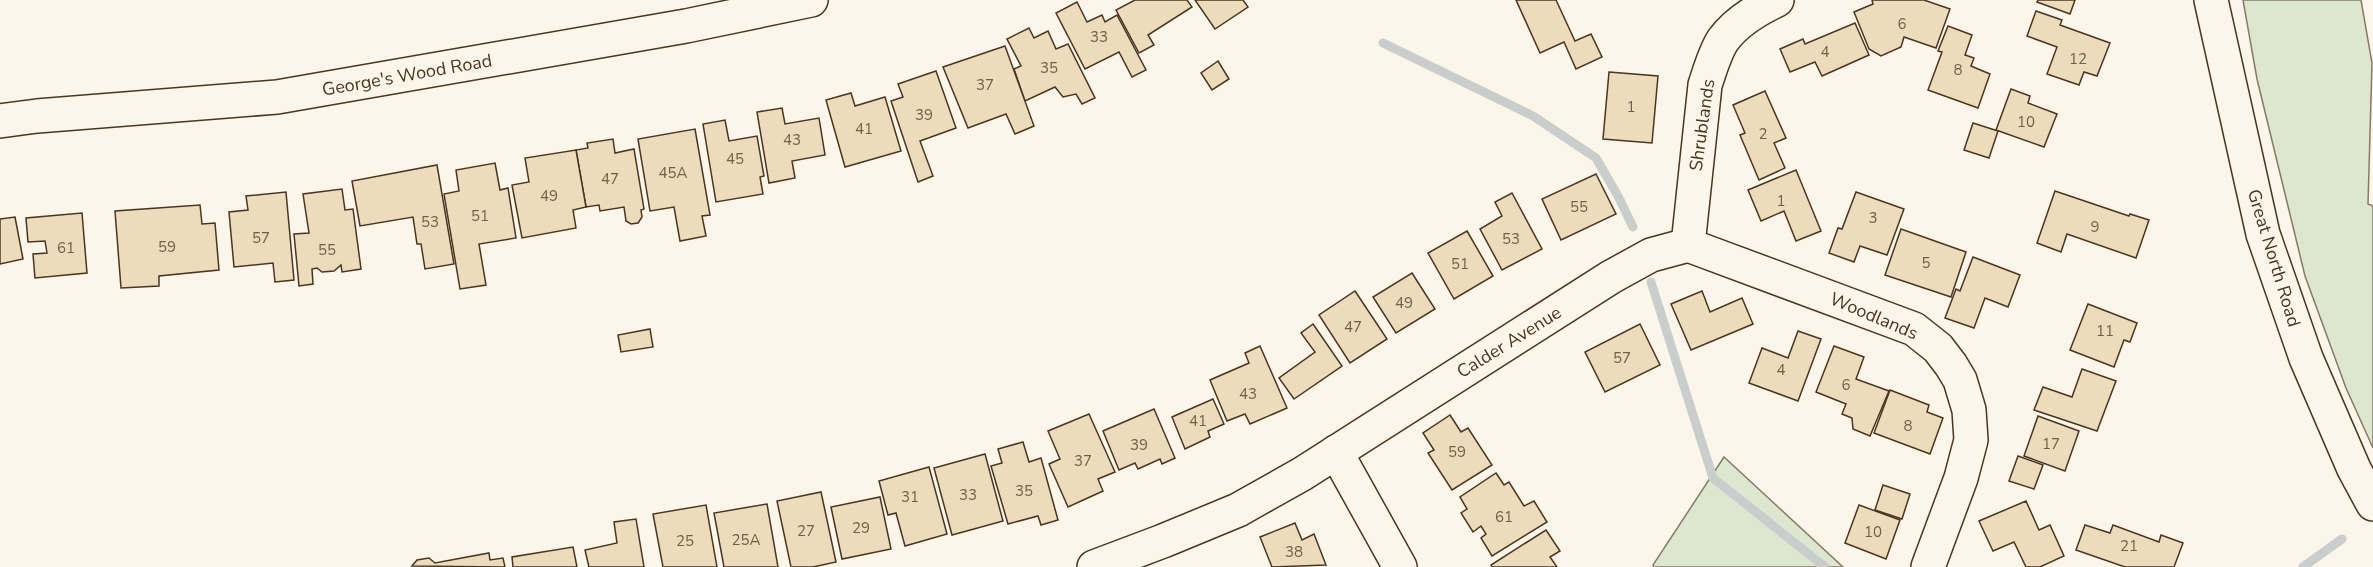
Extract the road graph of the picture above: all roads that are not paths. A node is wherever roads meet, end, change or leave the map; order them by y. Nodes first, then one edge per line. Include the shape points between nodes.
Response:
1 (811, 0) edge
2 (1777, 0) edge
3 (2211, 0) edge
4 (0, 121) edge
5 (1688, 244) junction
6 (1336, 452) junction
7 (2373, 504) edge
8 (1094, 567) edge
9 (1400, 567) edge
10 (1928, 567) edge

1 - 4 street, George's Wood Road via 686,27 277,97
2 - 5 street, Shrublands via 1750,15 1723,40 1710,69
3 - 7 street, Great North Road via 2263,234 2306,358
5 - 6 street, Calder Avenue via 1651,255 1611,277
5 - 10 street, Woodlands via 1914,329 1938,348 1951,365 1969,410 1971,440 1958,488
6 - 8 street, Calder Avenue via 1238,510
6 - 9 street

